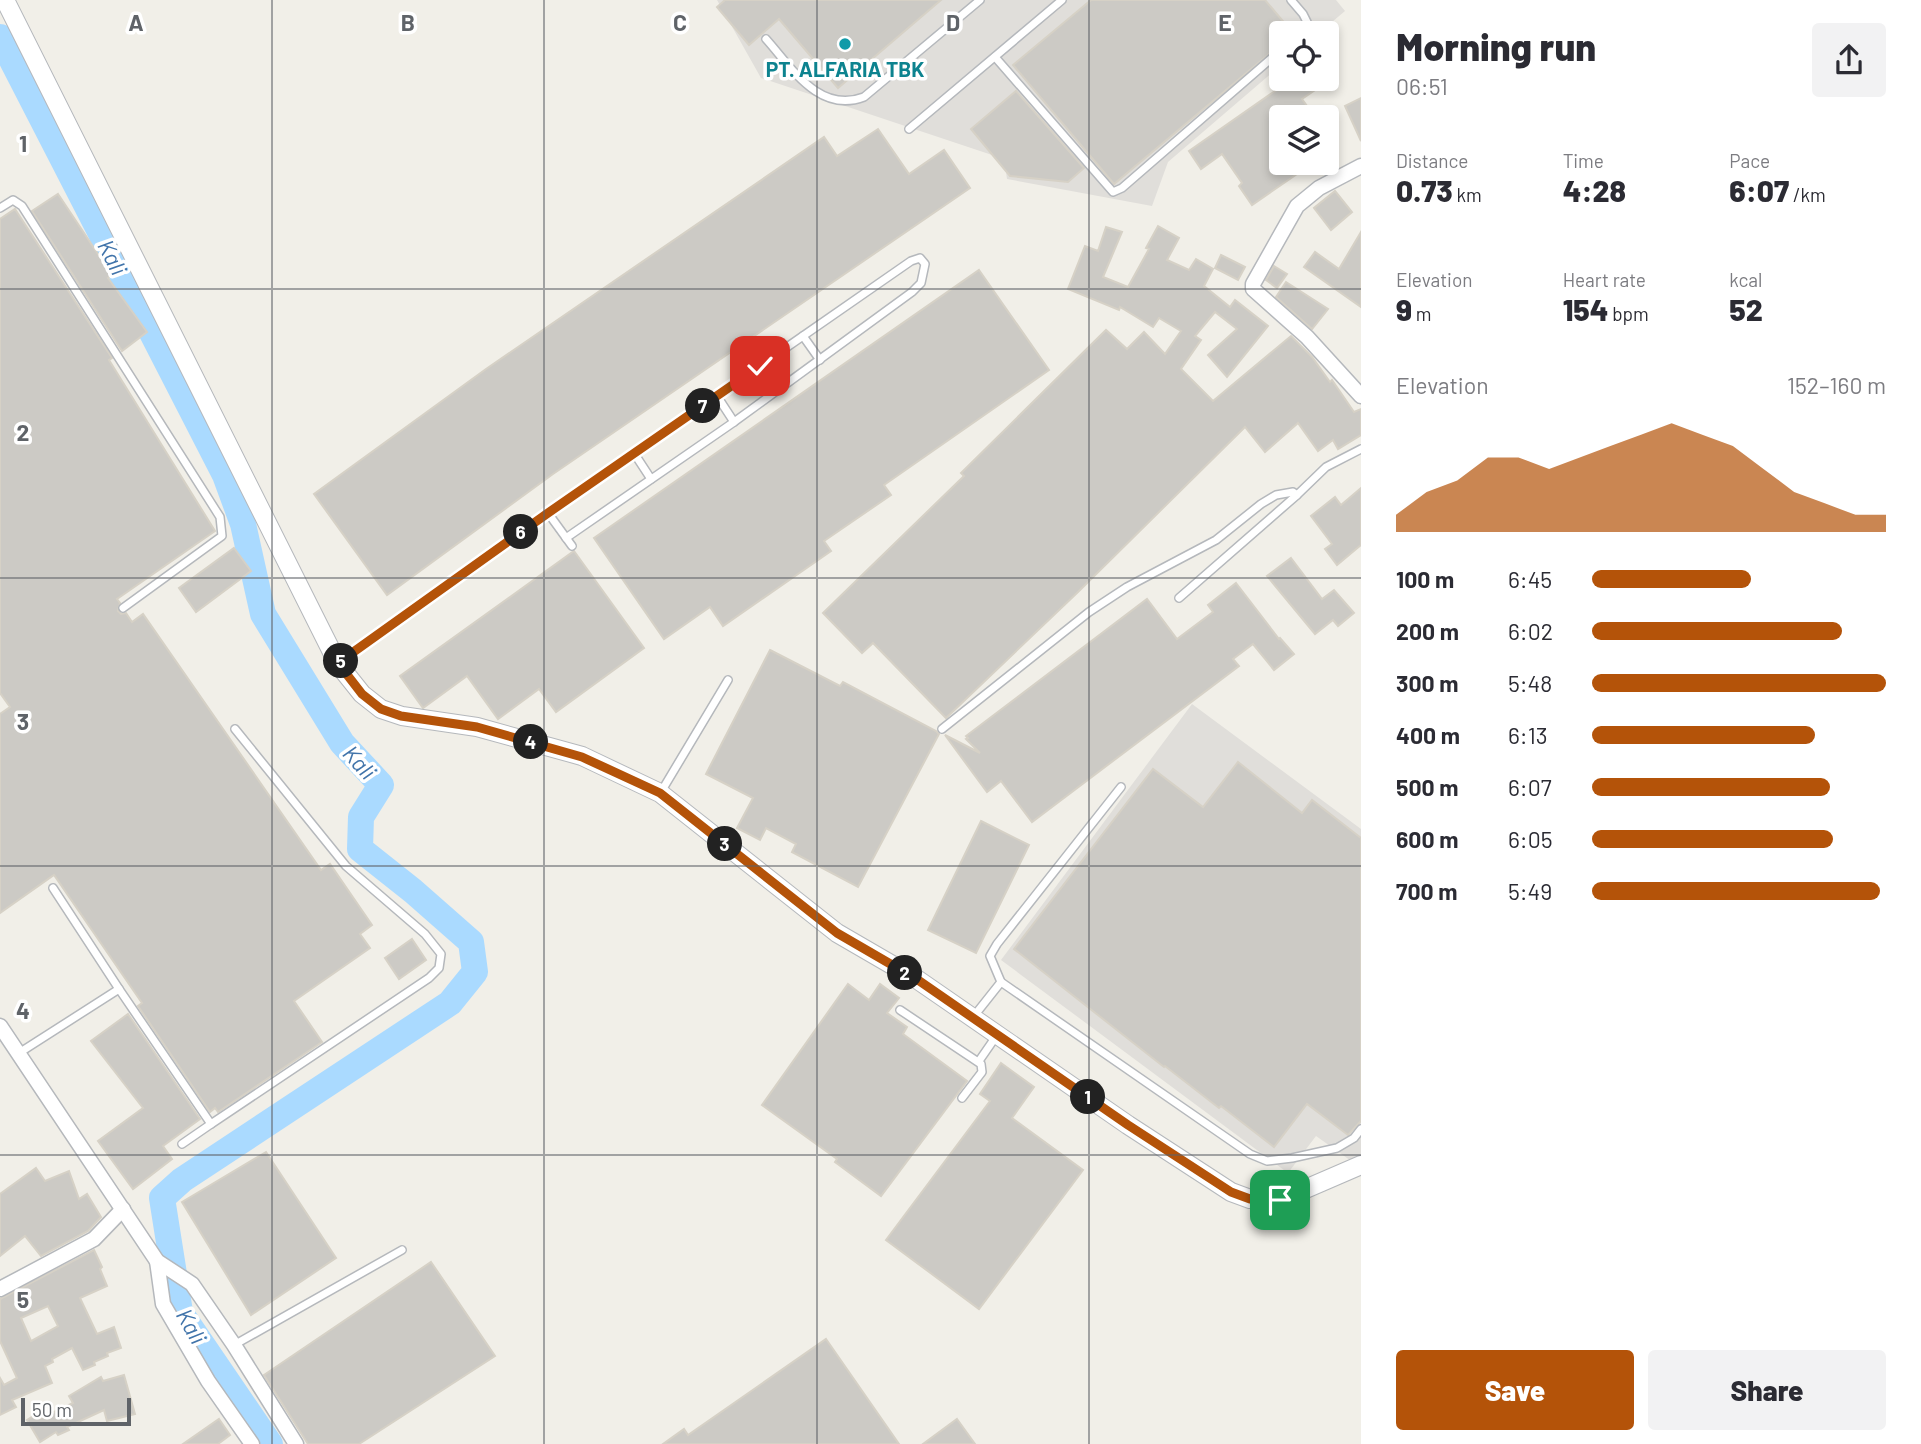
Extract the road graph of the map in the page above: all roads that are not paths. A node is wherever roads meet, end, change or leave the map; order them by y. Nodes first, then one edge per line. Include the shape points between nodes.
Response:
1 (5, 0) edge
2 (980, 0) edge
3 (1062, 0) edge
4 (1290, 0) edge
5 (1307, 21) edge
6 (766, 39) dead end
7 (995, 57) junction
8 (1269, 60) edge
9 (909, 129) dead end
10 (1361, 166) edge
11 (0, 208) edge
12 (803, 336) junction
13 (820, 360) junction
14 (1361, 395) edge
15 (717, 396) junction
16 (734, 422) junction
17 (1361, 449) edge
18 (634, 453) junction
19 (651, 479) junction
20 (1297, 495) junction
21 (548, 513) junction
22 (566, 538) junction
23 (572, 547) dead end
24 (1179, 598) dead end
25 (123, 608) dead end
26 (338, 663) junction
27 (728, 680) dead end
28 (235, 729) dead end
29 (942, 729) dead end
30 (1121, 787) dead end
31 (660, 793) junction
32 (54, 888) dead end
33 (1001, 982) junction
34 (120, 989) junction
35 (900, 1010) dead end
36 (973, 1017) junction
37 (0, 1026) edge
38 (998, 1035) junction
39 (19, 1053) junction
40 (979, 1061) junction
41 (962, 1098) dead end
42 (211, 1124) junction
43 (1361, 1129) edge
44 (182, 1144) dead end
45 (1361, 1166) edge
46 (123, 1209) junction
47 (402, 1250) dead end
48 (157, 1261) junction
49 (0, 1289) edge
50 (234, 1345) junction
51 (252, 1444) edge
52 (296, 1444) edge

1 - 26 street
2 - 6 lane via 854,101 831,100 817,93
3 - 7 lane
4 - 5 lane
7 - 8 lane via 1113,192
7 - 9 lane
10 - 14 street via 1319,188 1297,206 1253,284
11 - 25 lane via 13,200 22,206 220,517 222,536
12 - 13 lane
12 - 13 lane via 911,261 920,258 925,264 912,292
12 - 15 lane
13 - 16 lane
15 - 16 lane
15 - 18 lane
16 - 19 lane
17 - 20 lane via 1326,467
18 - 19 lane
18 - 21 lane
19 - 22 lane
20 - 24 lane
20 - 29 lane via 1276,495 1216,540 1089,612
21 - 22 lane
21 - 26 lane
22 - 23 lane
26 - 31 street via 362,694 381,709 477,727 582,757
27 - 31 lane
28 - 42 lane via 346,866 425,934 441,954 439,968 429,978
30 - 33 lane via 997,944 990,956
31 - 36 street via 837,933
32 - 34 lane
33 - 36 lane
33 - 43 lane via 1259,1158 1292,1158 1337,1148
34 - 39 lane
34 - 42 lane
35 - 40 lane
36 - 38 street
37 - 39 street
38 - 40 lane
38 - 45 street via 1220,1184 1250,1199 1280,1200
39 - 46 street
40 - 41 lane via 982,1072
42 - 44 lane
46 - 48 street
46 - 49 street via 93,1239
47 - 50 lane
48 - 50 street via 192,1284
48 - 51 street via 163,1304
50 - 52 street

